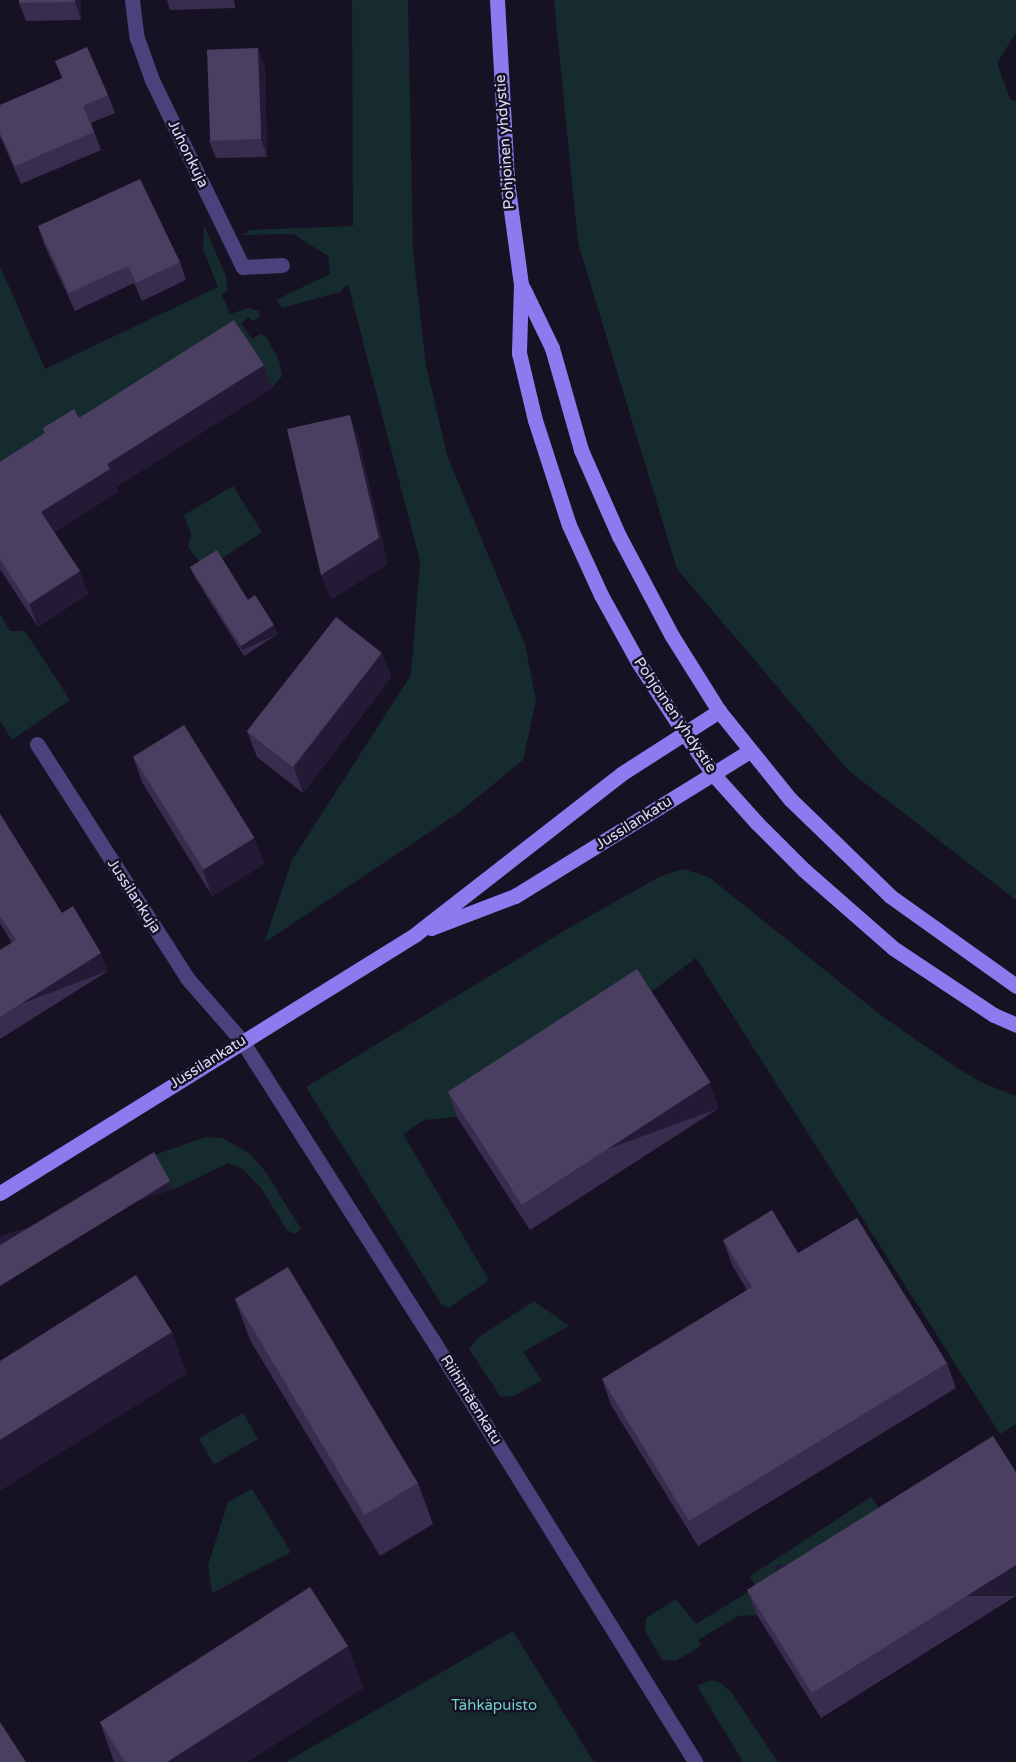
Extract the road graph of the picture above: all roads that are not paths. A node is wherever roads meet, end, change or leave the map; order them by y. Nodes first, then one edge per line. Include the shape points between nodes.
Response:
1 (132, 0) edge
2 (497, 0) edge
3 (282, 265) dead end
4 (521, 284) junction
5 (719, 711) junction
6 (685, 734) junction
7 (37, 744) dead end
8 (750, 751) junction
9 (713, 774) junction
10 (417, 933) junction
11 (1016, 986) edge
12 (1016, 1025) edge
13 (242, 1041) junction
14 (0, 1193) edge
15 (695, 1762) edge

1 - 3 street, Juhonkuja via 137,39 152,80 243,267
2 - 4 main road, Pohjoinen yhdystie via 508,191
4 - 5 main road, Pohjoinen yhdystie via 552,348 582,450 619,536 672,636
4 - 6 main road, Pohjoinen yhdystie via 519,352 535,420 569,525 633,652
5 - 6 main road, Jussilankatu
5 - 8 main road, Pohjoinen yhdystie
6 - 9 main road, Pohjoinen yhdystie
6 - 10 main road, Jussilankatu via 621,774
7 - 13 street, Jussilankuja via 187,978
8 - 9 main road, Jussilankatu
8 - 11 main road, Pohjoinen yhdystie via 790,799 890,896
9 - 10 main road, Jussilankatu via 515,896
9 - 12 main road, Pohjoinen yhdystie via 804,870 855,916 935,978
10 - 13 main road, Jussilankatu
13 - 14 main road, Jussilankatu
13 - 15 street, Riihimäenkatu

